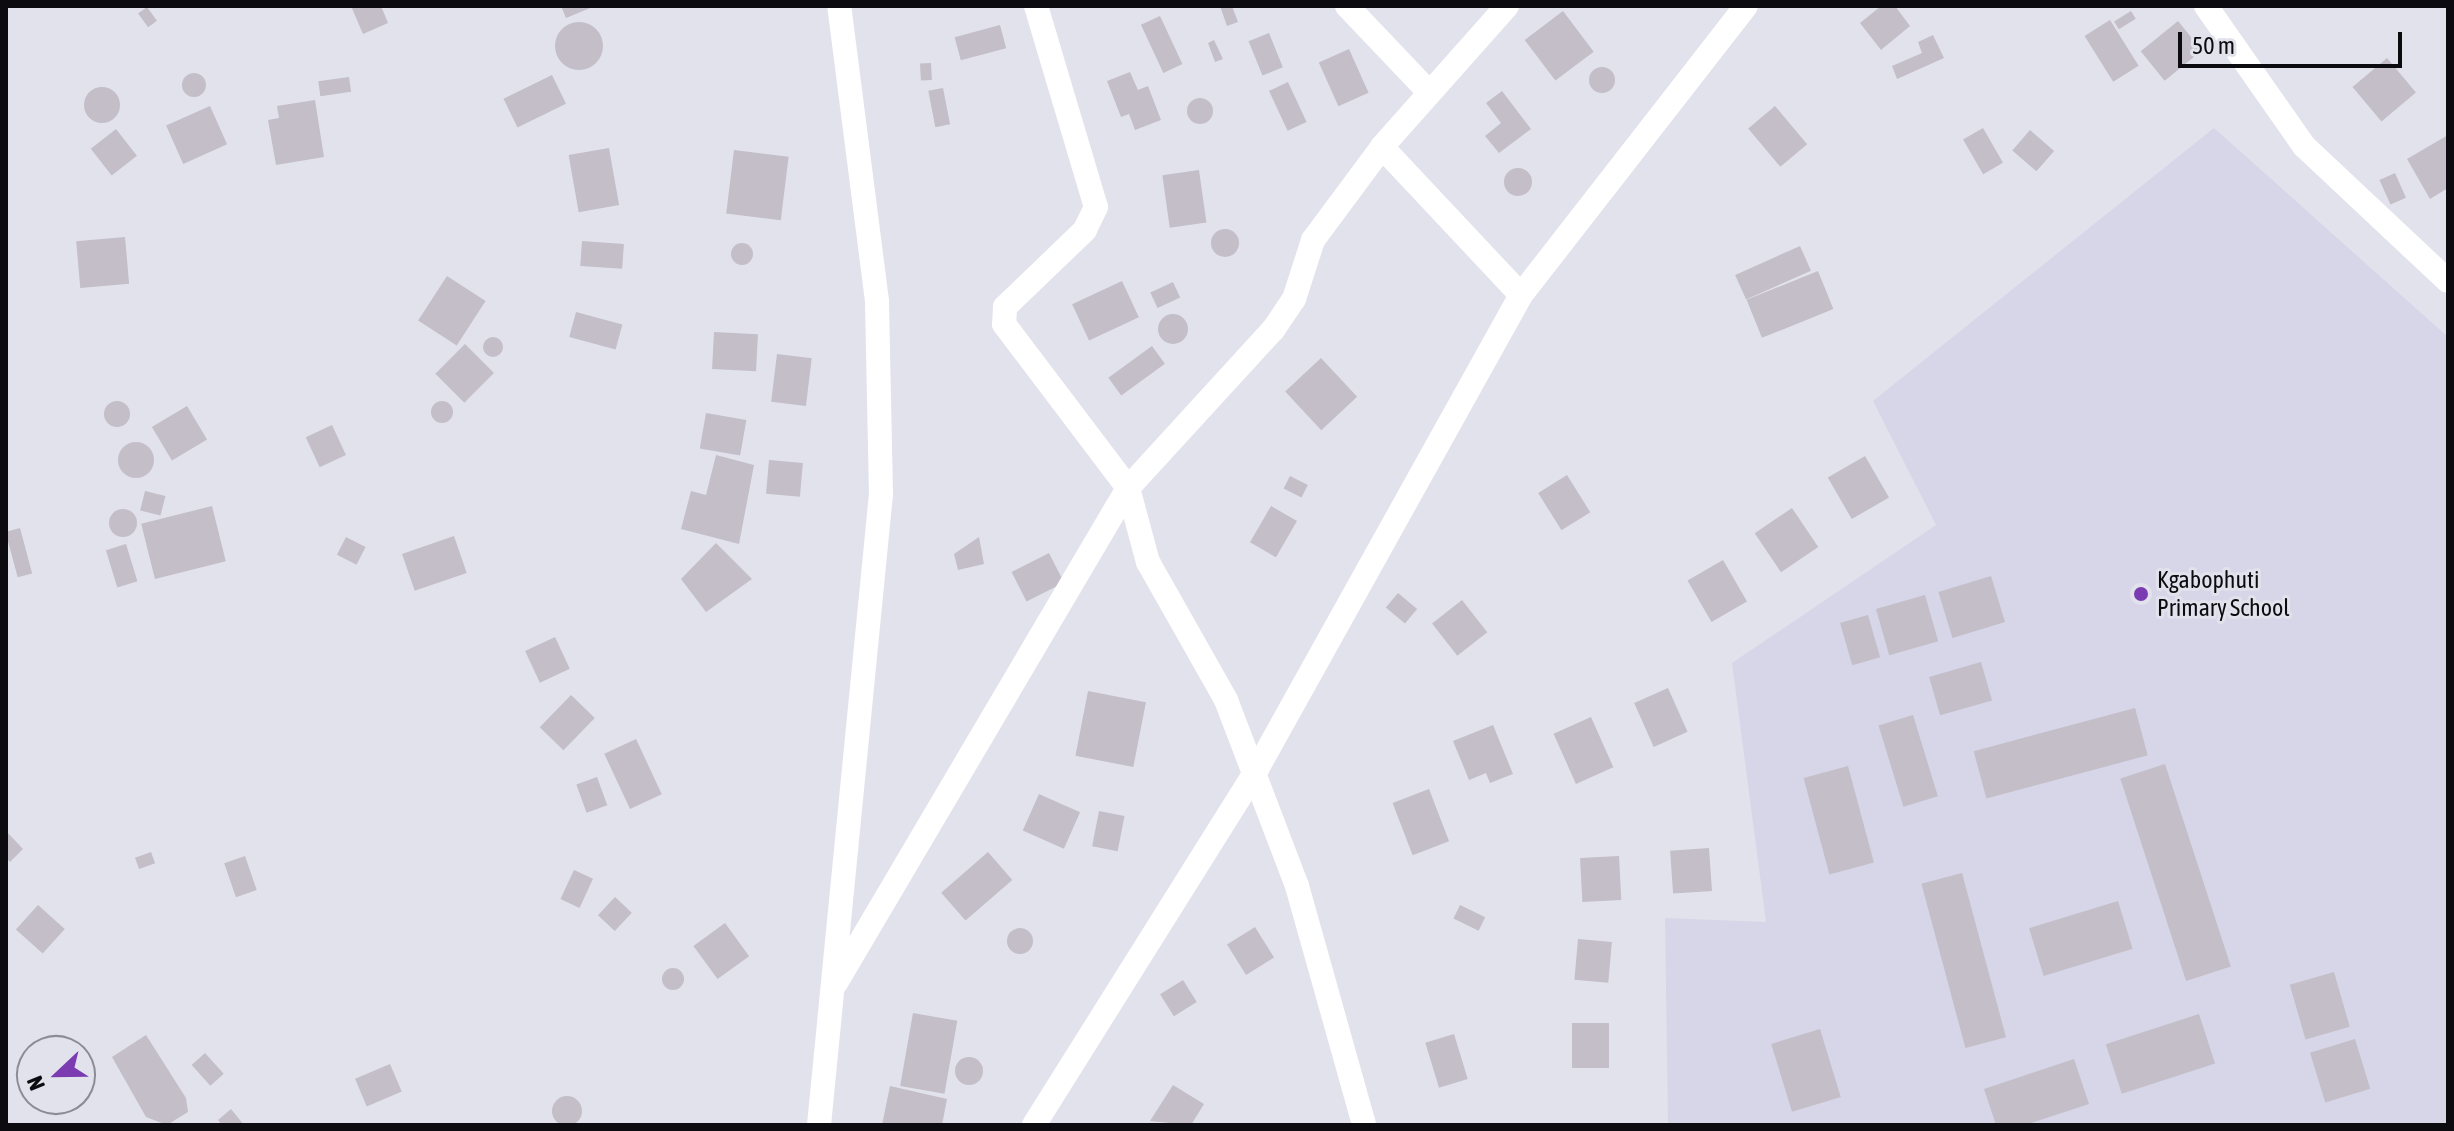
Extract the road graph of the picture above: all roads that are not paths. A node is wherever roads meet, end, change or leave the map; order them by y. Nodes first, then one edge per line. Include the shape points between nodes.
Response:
1 (839, 6) edge
2 (1036, 6) edge
3 (1347, 6) edge
4 (1507, 6) edge
5 (1746, 6) edge
6 (2206, 6) edge
7 (1428, 91) junction
8 (1382, 147) junction
9 (2448, 281) edge
10 (1521, 295) junction
11 (1128, 488) junction
12 (1257, 769) junction
13 (833, 989) junction
14 (819, 1125) edge
15 (1034, 1125) edge
16 (1364, 1125) edge

1 - 13 street via 869,227 882,397 881,494
2 - 11 street via 1096,207 1085,230 1005,307 1004,324
3 - 7 street
4 - 7 street
5 - 10 street
6 - 9 street via 2304,146
7 - 8 street
8 - 10 street
8 - 11 street via 1313,240 1294,299 1273,330
10 - 12 street
11 - 12 street via 1148,562
11 - 13 street
12 - 15 street
12 - 16 street
13 - 14 street

